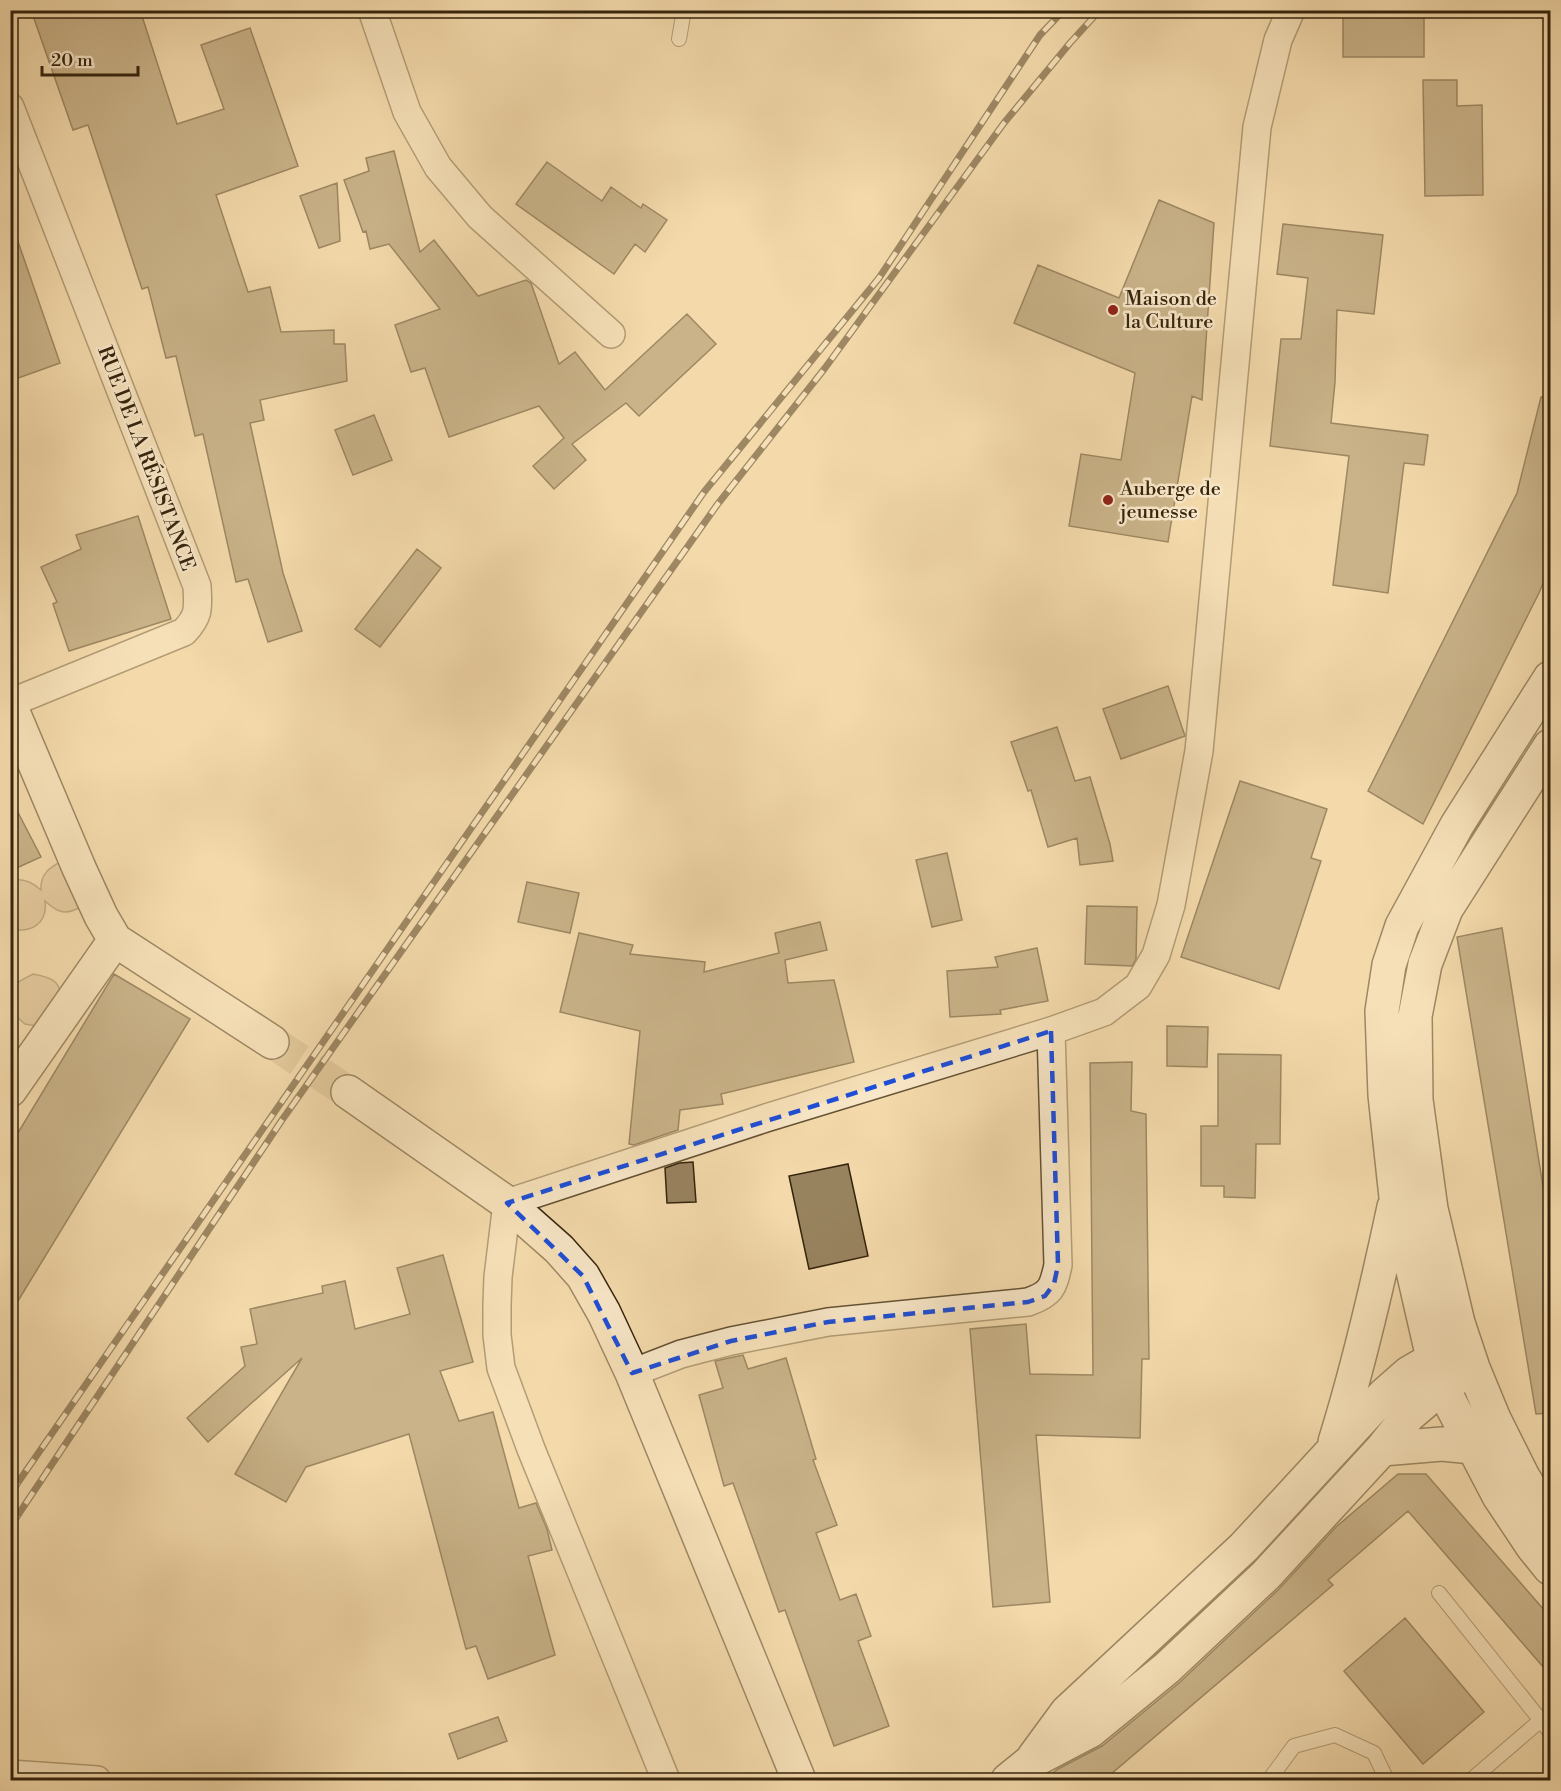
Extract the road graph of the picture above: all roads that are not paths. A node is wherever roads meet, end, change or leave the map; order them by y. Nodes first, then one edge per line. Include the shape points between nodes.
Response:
1 (372, 10) edge
2 (684, 10) edge
3 (1291, 10) edge
4 (679, 39) dead end
5 (10, 107) edge
6 (611, 334) dead end
7 (1551, 678) edge
8 (10, 704) edge
9 (1551, 746) edge
10 (115, 940) junction
11 (1052, 1031) junction
12 (272, 1042) tunnel mouth
13 (10, 1090) edge
14 (348, 1092) tunnel mouth
15 (1396, 1197) junction
16 (507, 1203) junction
17 (1468, 1355) junction
18 (1438, 1372) junction
19 (632, 1373) junction
20 (1472, 1447) junction
21 (1382, 1449) junction
22 (1332, 1451) junction
23 (1551, 1523) edge
24 (1551, 1568) edge
25 (1439, 1593) dead end
26 (1541, 1720) junction
27 (1551, 1732) edge
28 (1019, 1772) edge
29 (10, 1774) edge
30 (97, 1780) edge
31 (666, 1780) edge
32 (799, 1780) edge
33 (1269, 1780) edge
34 (1387, 1780) edge
35 (1471, 1780) edge

1 - 6 street via 407,112 438,167 480,217
2 - 4 lane
3 - 11 street via 1278,40 1257,127 1199,751 1171,905 1156,955 1138,986 1104,1012
5 - 8 street, RUE DE LA RÉSISTANCE via 197,586 198,604 196,620 184,632
7 - 15 main road via 1457,825 1402,926 1389,965 1382,1011 1385,1095
8 - 10 main road via 79,868
9 - 17 main road via 1446,909 1425,964 1415,1016 1416,1100 1431,1209
10 - 12 main road
10 - 13 main road
11 - 16 street via 766,1118
11 - 19 street via 1058,1265 1054,1284 1045,1296 1028,1302 828,1322 681,1354
14 - 16 main road
15 - 18 main road
15 - 22 main road via 1371,1316
16 - 19 main road via 583,1276
16 - 31 street via 496,1305 501,1368
17 - 18 main road
17 - 23 main road via 1494,1419
18 - 20 main road
18 - 21 main road
18 - 22 main road via 1409,1373
19 - 32 main road
20 - 21 main road via 1442,1444
20 - 24 main road via 1499,1496
21 - 28 main road via 1266,1575 1167,1668 1090,1731
22 - 28 main road via 1244,1547 1067,1712
25 - 26 lane
26 - 27 lane
26 - 35 lane
29 - 30 street
33 - 34 lane via 1294,1746 1335,1735 1374,1753

